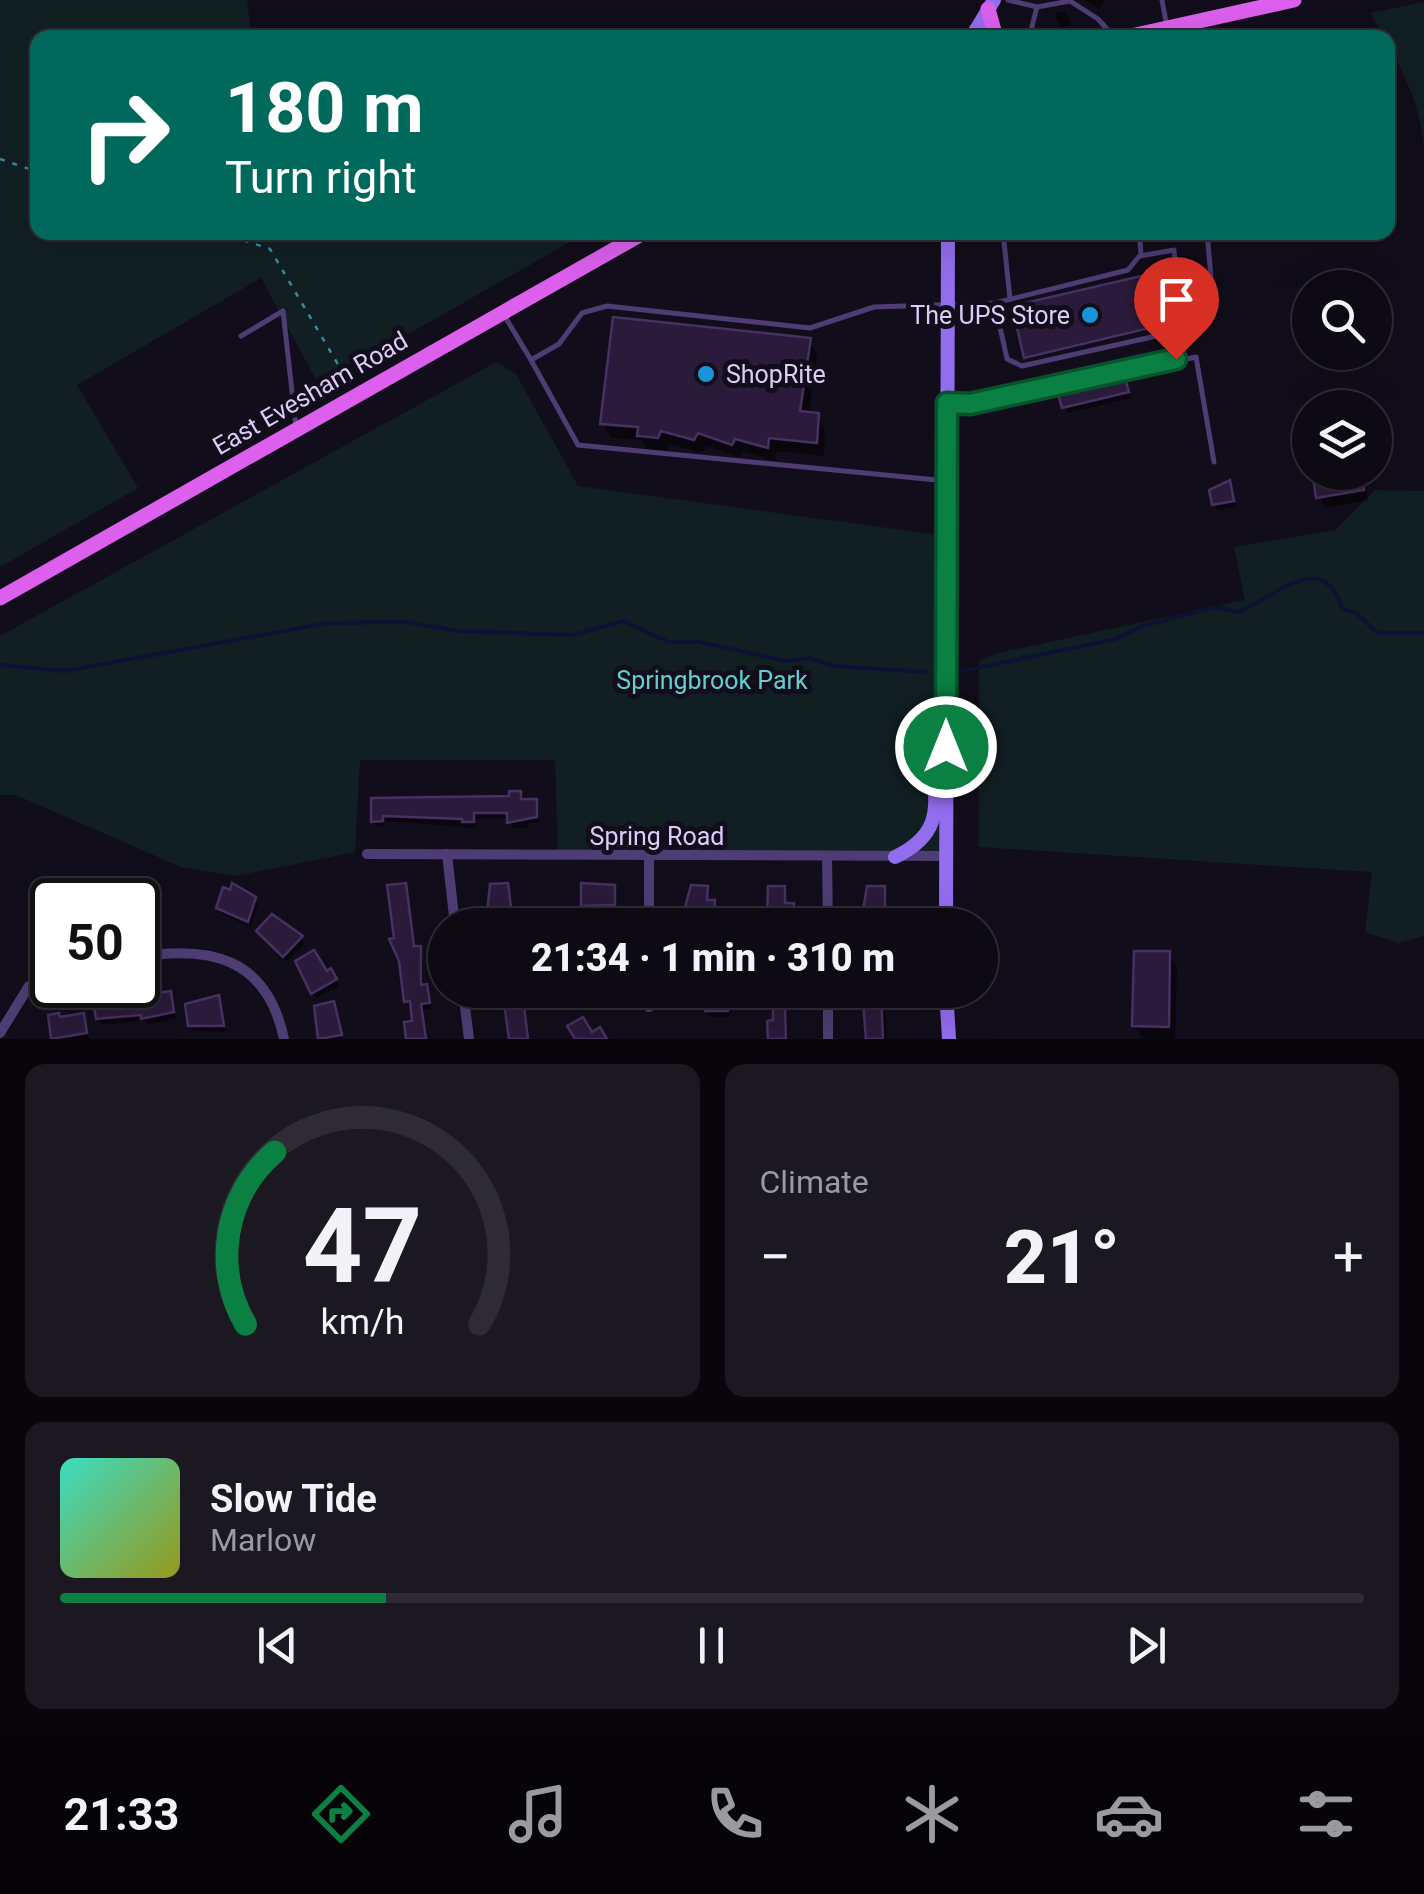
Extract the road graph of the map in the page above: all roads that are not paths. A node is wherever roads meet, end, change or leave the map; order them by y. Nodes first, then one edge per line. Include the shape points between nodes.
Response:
1 (1008, 0) edge
2 (1162, 0) edge
3 (1294, 0) edge
4 (1053, 2) edge
5 (991, 4) edge
6 (1037, 7) junction
7 (1168, 28) junction
8 (976, 30) edge
9 (995, 30) edge
10 (1031, 30) edge
11 (1108, 30) edge
12 (1158, 30) edge
13 (1180, 30) edge
14 (1189, 30) edge
15 (632, 240) edge
16 (948, 240) edge
17 (1004, 240) edge
18 (1139, 240) edge
19 (1208, 240) edge
20 (1140, 256) junction
21 (1010, 299) junction
22 (995, 303) junction
23 (948, 305) junction
24 (503, 312) junction
25 (1182, 330) junction
26 (241, 336) dead end
27 (531, 360) junction
28 (947, 403) junction
29 (296, 430) junction
30 (1214, 462) dead end
31 (947, 481) junction
32 (0, 598) edge
33 (946, 711) junction
34 (366, 854) dead end
35 (447, 854) junction
36 (649, 856) junction
37 (827, 856) junction
38 (895, 856) junction
39 (946, 856) junction
40 (453, 908) edge
41 (649, 908) edge
42 (828, 908) edge
43 (946, 908) edge
44 (160, 954) edge
45 (30, 985) edge
46 (465, 1008) edge
47 (828, 1008) edge
48 (947, 1008) edge
49 (0, 1034) edge
50 (284, 1039) edge
51 (469, 1039) edge
52 (828, 1039) edge
53 (949, 1039) edge

1 - 6 lane
2 - 7 lane
3 - 14 main road
4 - 6 lane
4 - 11 lane via 1070,1
5 - 8 main road
5 - 9 main road
6 - 10 lane
7 - 12 main road
7 - 13 main road
15 - 24 main road, East Evesham Road
16 - 23 main road
17 - 21 lane
18 - 20 lane
19 - 25 lane via 1214,311 1201,326
20 - 21 lane via 1128,270
20 - 25 lane via 1174,250
21 - 22 lane
22 - 23 lane
22 - 25 lane via 1006,358 1016,365
23 - 27 lane via 874,307 810,328 607,306 582,313 558,344
23 - 28 main road
24 - 27 lane
24 - 29 main road, East Evesham Road
26 - 29 lane via 282,310
27 - 31 lane via 578,444
28 - 30 lane via 970,404 1196,357
28 - 31 main road
29 - 32 main road, East Evesham Road
31 - 33 main road
33 - 38 main road via 934,732 933,826 918,846
33 - 39 main road
34 - 35 street, Spring Road
35 - 36 street, Spring Road
35 - 40 street
36 - 37 street, Spring Road
36 - 41 street
37 - 38 street, Spring Road
37 - 42 street
38 - 39 street, Spring Road
39 - 43 main road
44 - 50 street via 196,952 234,963 262,985
45 - 49 street
46 - 51 street
47 - 52 street
48 - 53 main road

